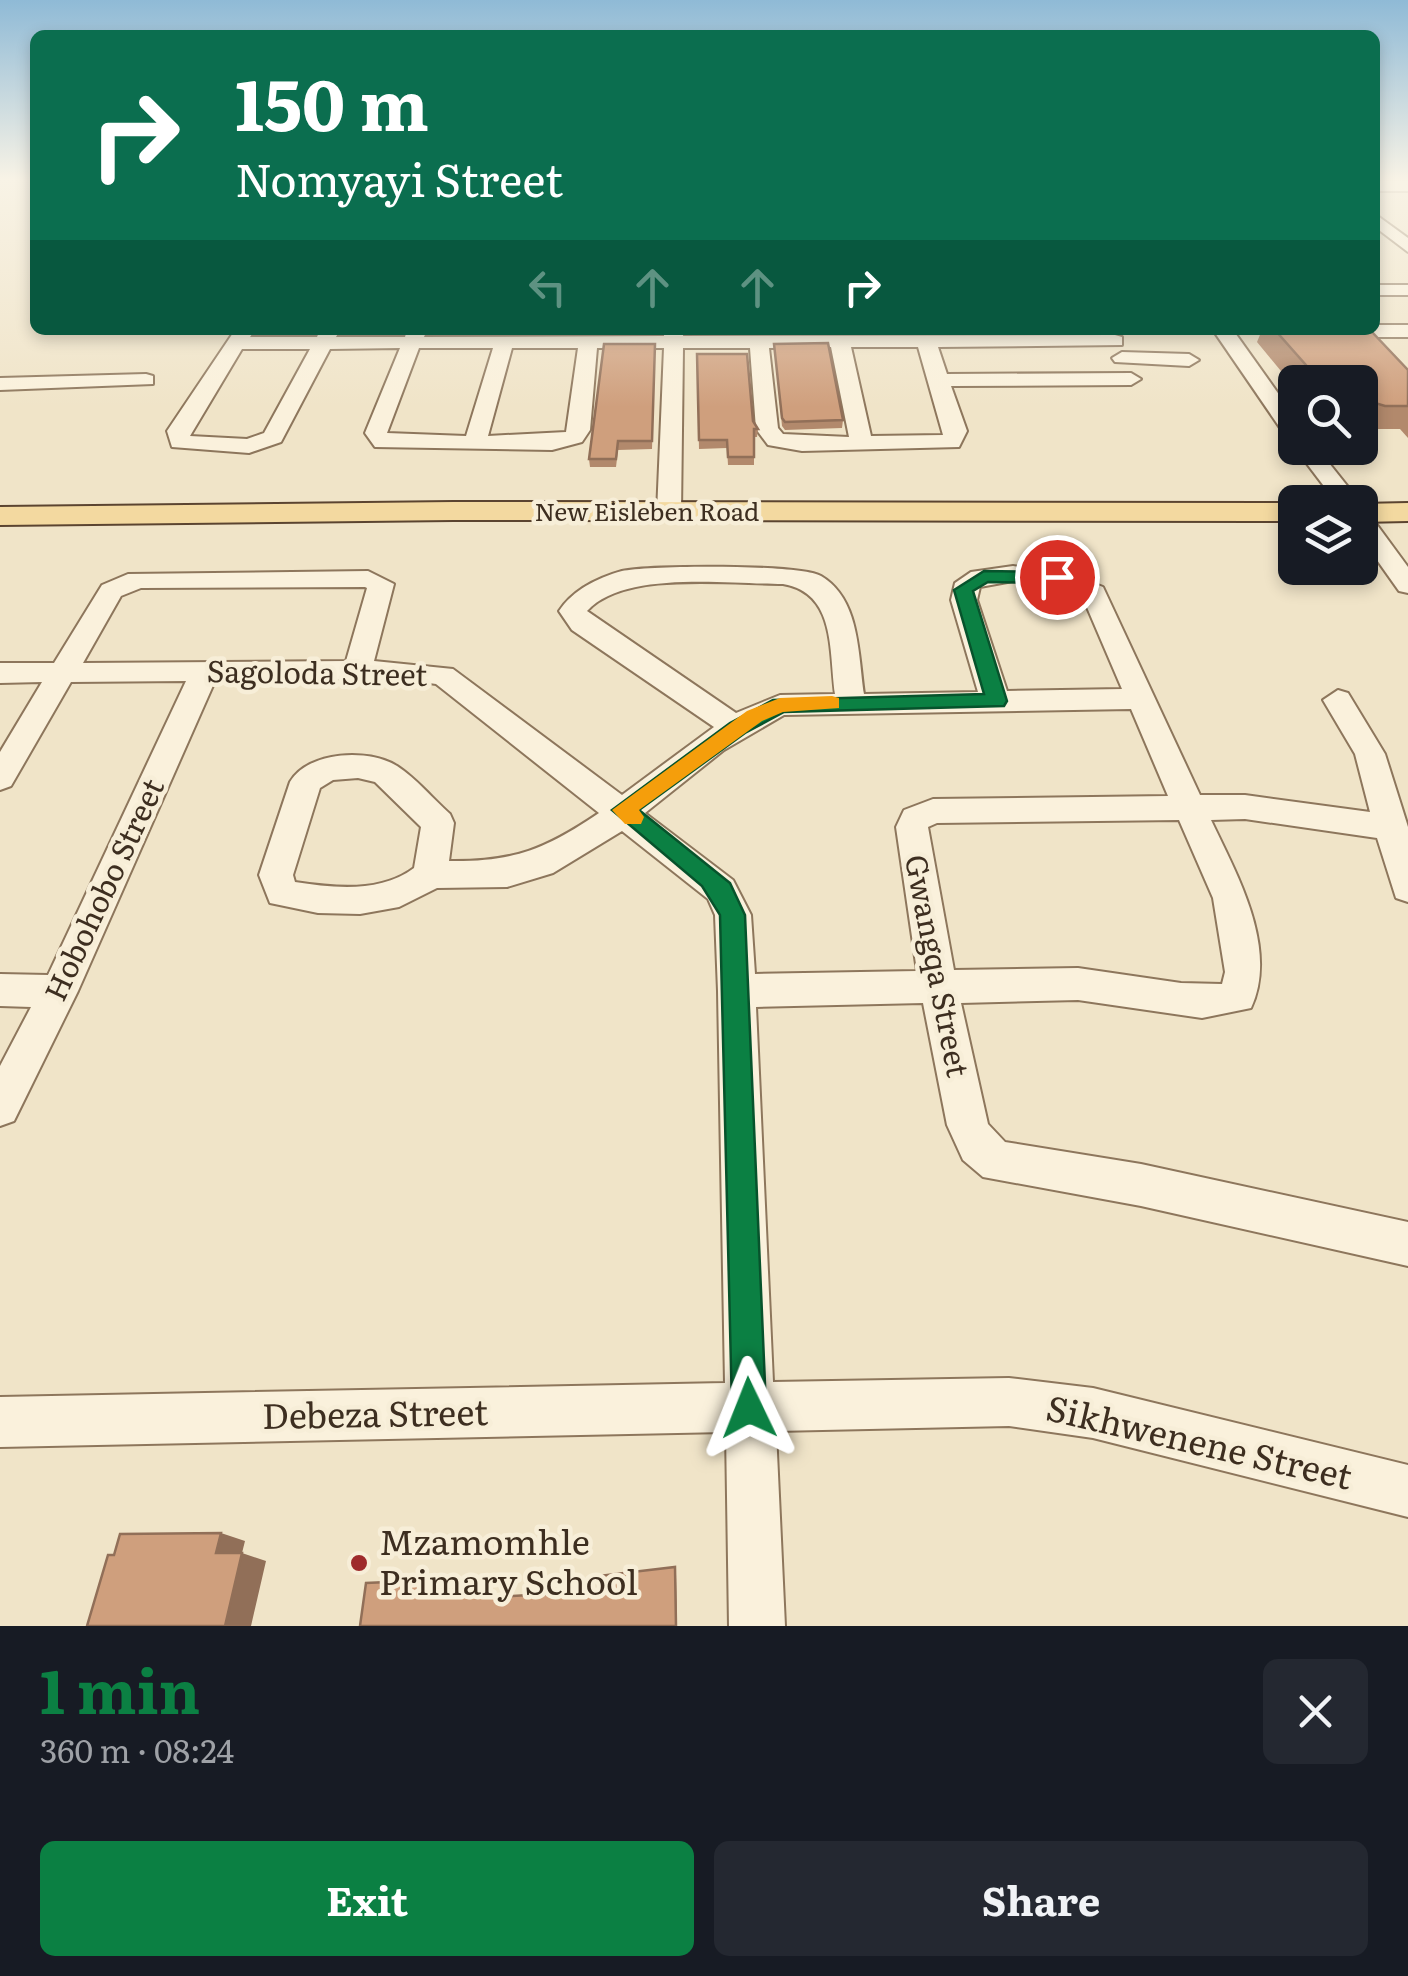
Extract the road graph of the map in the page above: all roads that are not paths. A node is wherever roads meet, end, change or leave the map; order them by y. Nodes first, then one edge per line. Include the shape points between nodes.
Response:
1 (1380, 290) edge
2 (1408, 290) edge
3 (1380, 331) edge
4 (1408, 331) edge
5 (1056, 335) edge
6 (1226, 335) edge
7 (674, 336) edge
8 (985, 336) edge
9 (240, 337) edge
10 (326, 337) edge
11 (414, 337) edge
12 (759, 342) junction
13 (840, 342) junction
14 (926, 342) junction
15 (588, 343) junction
16 (1116, 343) edge
17 (504, 344) junction
18 (1189, 360) dead end
19 (146, 380) dead end
20 (938, 380) junction
21 (0, 384) edge
22 (1278, 409) edge
23 (475, 443) junction
24 (862, 444) junction
25 (1319, 465) edge
26 (1335, 485) edge
27 (1278, 512) edge
28 (1408, 512) edge
29 (669, 513) junction
30 (1378, 514) edge
31 (0, 516) edge
32 (1378, 542) edge
33 (1408, 584) edge
34 (357, 671) junction
35 (63, 672) junction
36 (205, 672) junction
37 (0, 673) edge
38 (1144, 699) junction
39 (1338, 700) dead end
40 (996, 701) junction
41 (851, 702) junction
42 (737, 728) junction
43 (0, 778) edge
44 (1191, 808) junction
45 (623, 810) junction
46 (1392, 828) junction
47 (430, 874) junction
48 (1408, 888) edge
49 (939, 986) junction
50 (0, 990) edge
51 (737, 990) junction
52 (59, 991) junction
53 (0, 1107) edge
54 (1408, 1244) edge
55 (749, 1408) junction
56 (0, 1422) edge
57 (1408, 1491) edge
58 (757, 1626) edge

1 - 2 street
3 - 4 street
5 - 8 street
5 - 16 street
6 - 22 street
7 - 12 street
7 - 15 street
7 - 29 street
8 - 14 street
9 - 10 street
9 - 10 street via 178,431 180,442 249,446 273,437
10 - 11 street
11 - 17 street
11 - 23 street via 376,436 397,444
12 - 13 street
12 - 24 street via 770,435 802,444
13 - 14 street
13 - 24 street
14 - 20 street
15 - 17 street
15 - 23 street via 574,438
16 - 18 street
16 - 20 street via 1136,388
17 - 23 street
19 - 21 street
20 - 24 street via 954,440
25 - 26 street
27 - 29 main road, New Eisleben Road
28 - 30 main road
29 - 31 main road, New Eisleben Road
32 - 33 street
34 - 35 street via 381,584 368,579 123,584 111,591
34 - 36 street, Sagoloda Street
34 - 45 street, Sagoloda Street via 443,676
35 - 36 street, Sagoloda Street
35 - 37 street, Sagoloda Street
35 - 43 street
36 - 52 street, Hobohobo Street
38 - 40 street
38 - 40 street via 1094,593 1057,577 984,576 968,583 964,600
38 - 44 street
39 - 46 street via 1370,754
40 - 41 street
41 - 42 street via 780,705
41 - 42 street via 836,605 811,582 784,576 627,578 587,595 572,610 582,624
42 - 45 street
44 - 46 street, Gwangqa Street via 1283,810
44 - 49 street, Gwangqa Street via 947,810 916,819 912,841
44 - 49 street via 1230,898 1243,972 1238,996 1218,1004 1102,984
45 - 47 street via 550,859 508,873
45 - 51 street, Sagoloda Street via 722,890 733,915
46 - 48 street
47 - 47 street via 390,897 282,892 276,875 306,782 326,769 385,773 438,823
49 - 51 street
49 - 54 street, Gwangqa Street via 969,1134 998,1162 1141,1185
50 - 52 street
51 - 55 street, Sagoloda Street
52 - 53 street, Hobohobo Street
55 - 56 street, Debeza Street
55 - 57 street, Sikhwenene Street via 845,1402 1050,1405
55 - 58 street, Sagoloda Street

